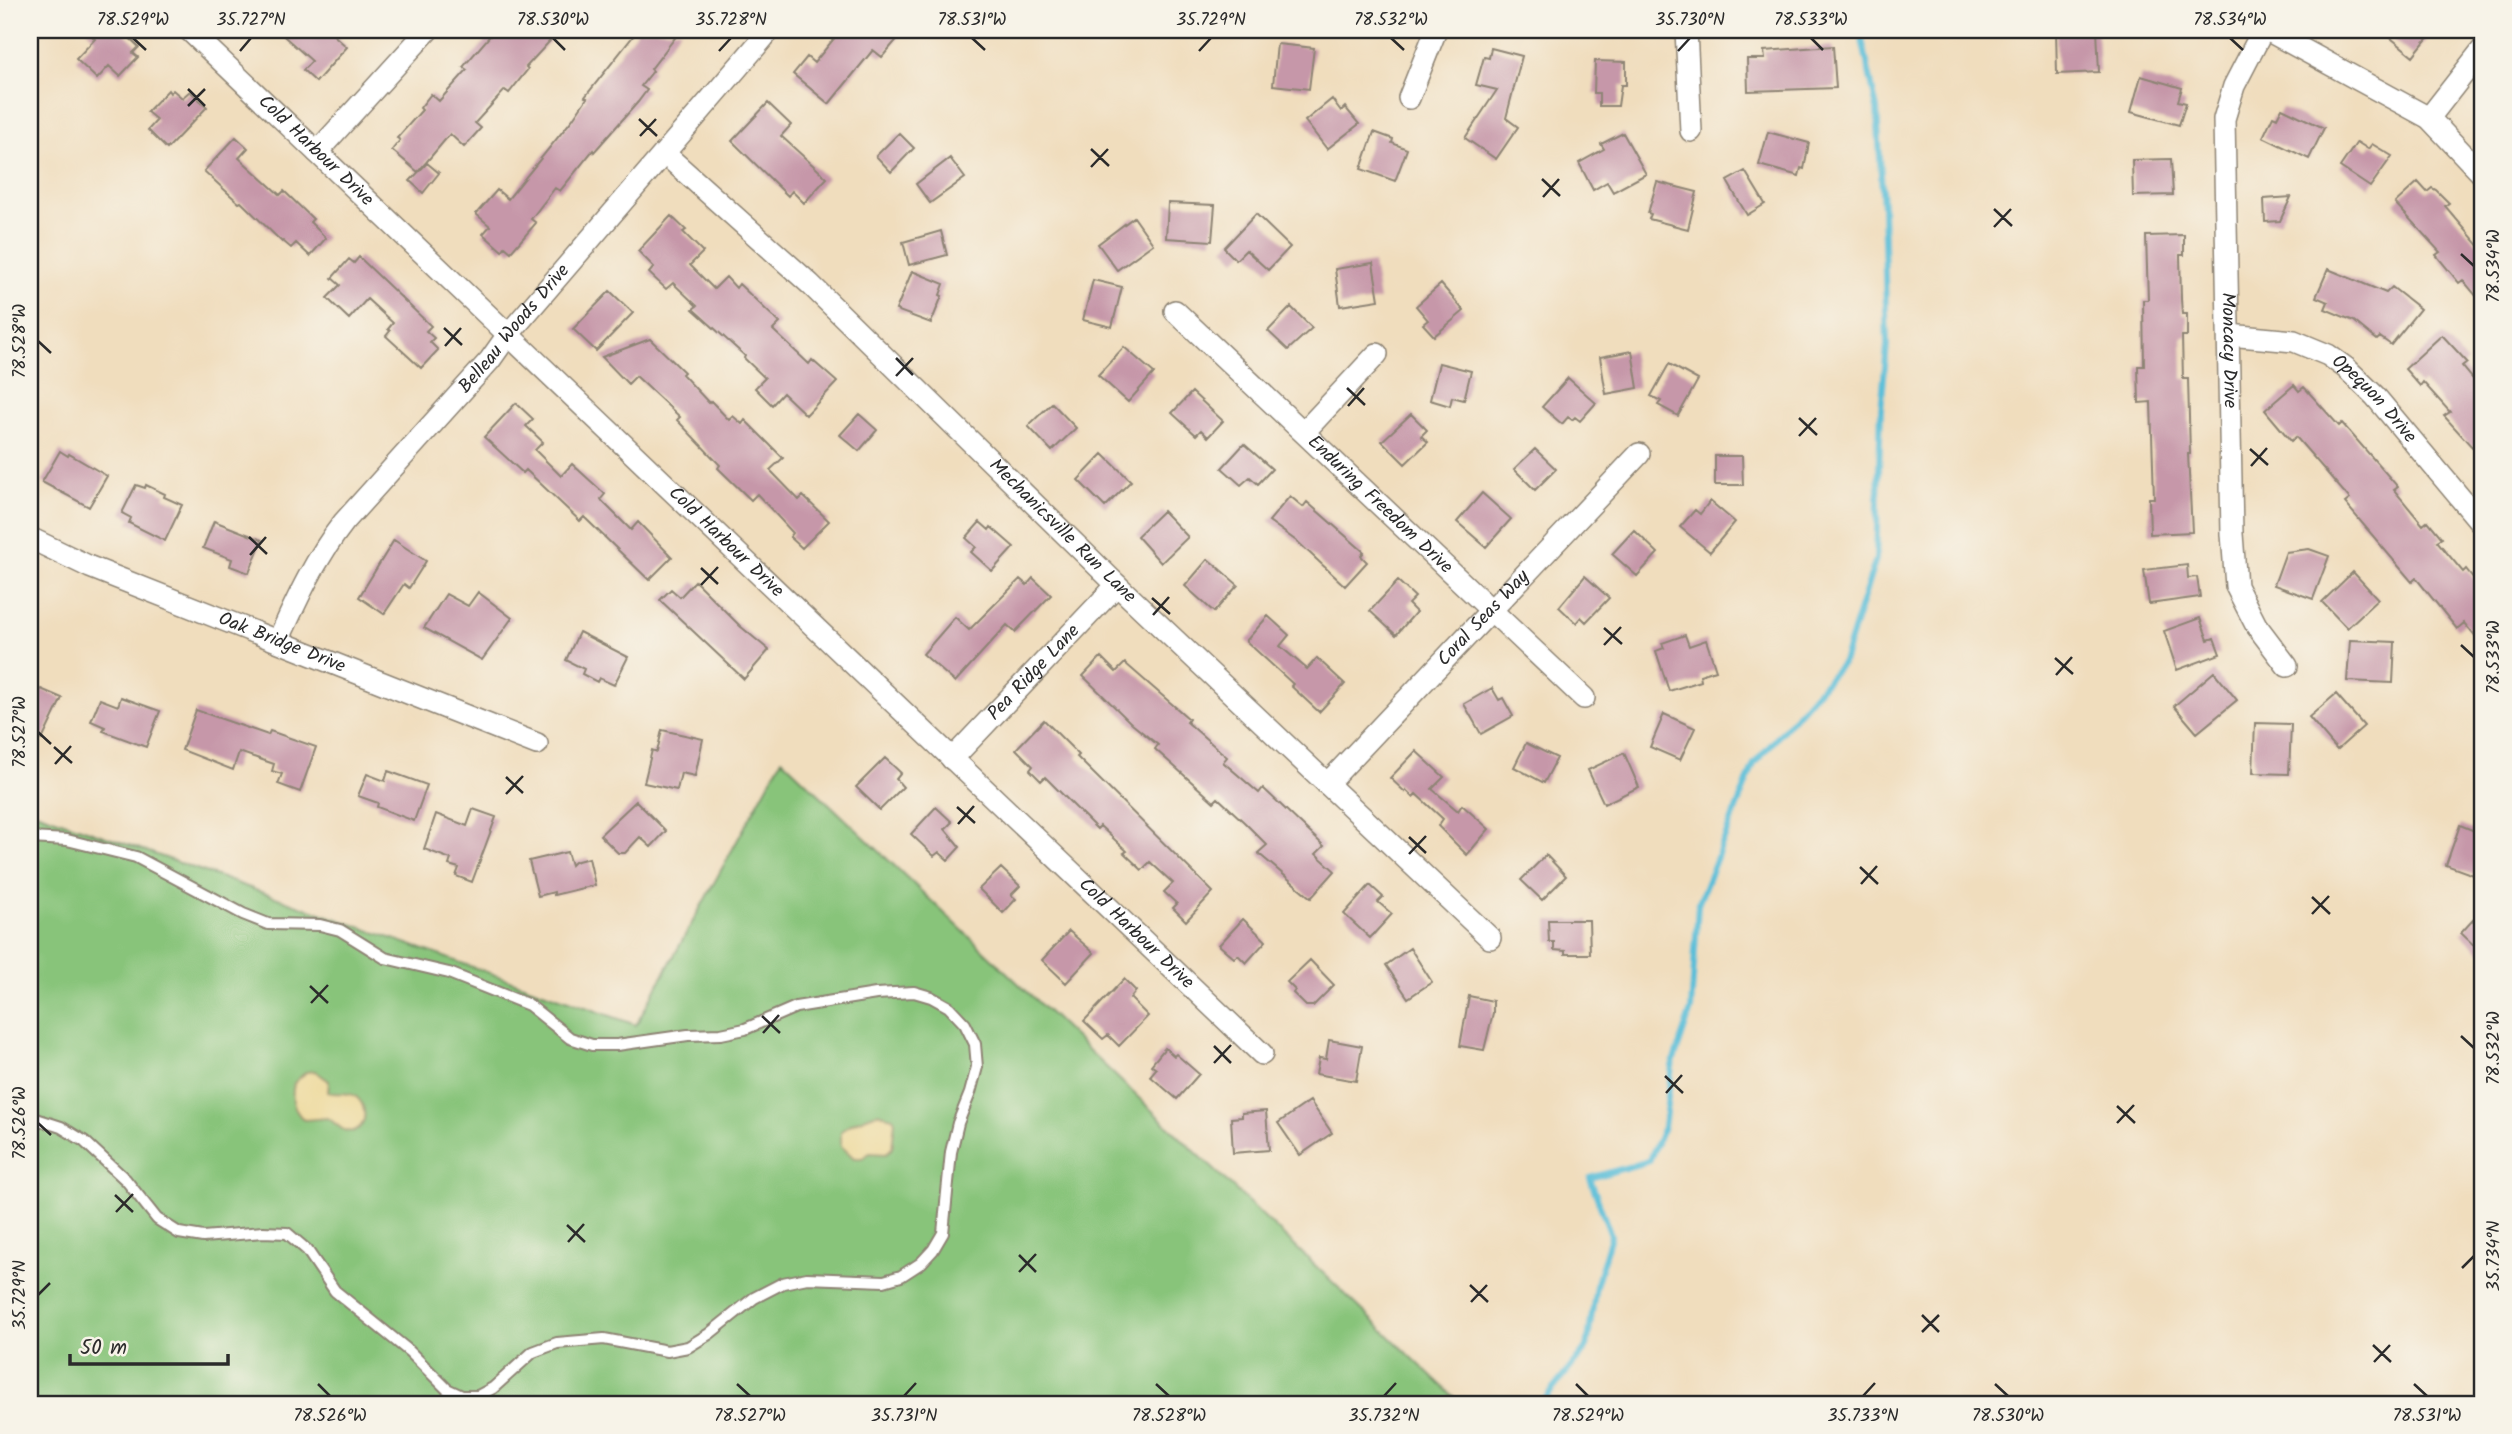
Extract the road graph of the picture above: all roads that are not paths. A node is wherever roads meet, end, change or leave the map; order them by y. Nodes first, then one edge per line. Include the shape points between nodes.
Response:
1 (189, 30) edge
2 (428, 30) edge
3 (770, 30) edge
4 (1436, 30) edge
5 (1686, 30) edge
6 (2265, 30) edge
7 (2482, 50) edge
8 (1409, 99) dead end
9 (2429, 118) junction
10 (1691, 131) dead end
11 (317, 152) junction
12 (664, 153) junction
13 (2482, 174) edge
14 (1175, 311) dead end
15 (2229, 335) junction
16 (507, 336) junction
17 (1377, 354) dead end
18 (1304, 432) junction
19 (1639, 454) dead end
20 (2482, 524) edge
21 (30, 538) edge
22 (1117, 585) junction
23 (1492, 610) junction
24 (278, 641) junction
25 (2287, 666) dead end
26 (1584, 698) dead end
27 (537, 744) dead end
28 (952, 759) junction
29 (1327, 783) junction
30 (30, 838) edge
31 (1490, 938) dead end
32 (1262, 1054) dead end
33 (30, 1116) edge

1 - 11 street, Cold Harbour Drive
2 - 11 street
3 - 12 street, Belleau Woods Drive
4 - 8 street
5 - 10 street
6 - 9 street
6 - 15 street, Moncacy Drive via 2234,86 2224,119
7 - 9 street
9 - 13 street
11 - 16 street, Cold Harbour Drive
12 - 16 street, Belleau Woods Drive
12 - 22 street, Mechanicsville Run Lane via 810,285
14 - 18 street, Enduring Freedom Drive
15 - 20 street, Opequon Drive via 2294,341 2347,368
15 - 25 street, Moncacy Drive via 2236,586 2256,625
16 - 24 street, Belleau Woods Drive via 491,360 324,548
16 - 28 street, Cold Harbour Drive
17 - 18 street
18 - 23 street, Enduring Freedom Drive
19 - 23 street, Coral Seas Way
21 - 24 street, Oak Bridge Drive via 90,568
22 - 28 street, Pea Ridge Lane
22 - 29 street, Mechanicsville Run Lane
23 - 26 street, Enduring Freedom Drive
23 - 29 street, Coral Seas Way
24 - 27 street, Oak Bridge Drive
28 - 32 street, Cold Harbour Drive
29 - 31 street, Mechanicsville Run Lane
30 - 33 lane via 66,840 136,857 268,924 340,930 385,958 449,974 529,1005 569,1038 592,1045 721,1034 746,1029 796,1007 914,992 949,1007 965,1024 975,1044 977,1067 951,1152 943,1233 927,1257 901,1276 884,1281 807,1278 783,1283 754,1298 688,1347 667,1351 604,1339 556,1343 533,1352 478,1396 447,1389 409,1351 335,1291 307,1250 287,1233 228,1237 180,1233 157,1219 126,1180 84,1141

